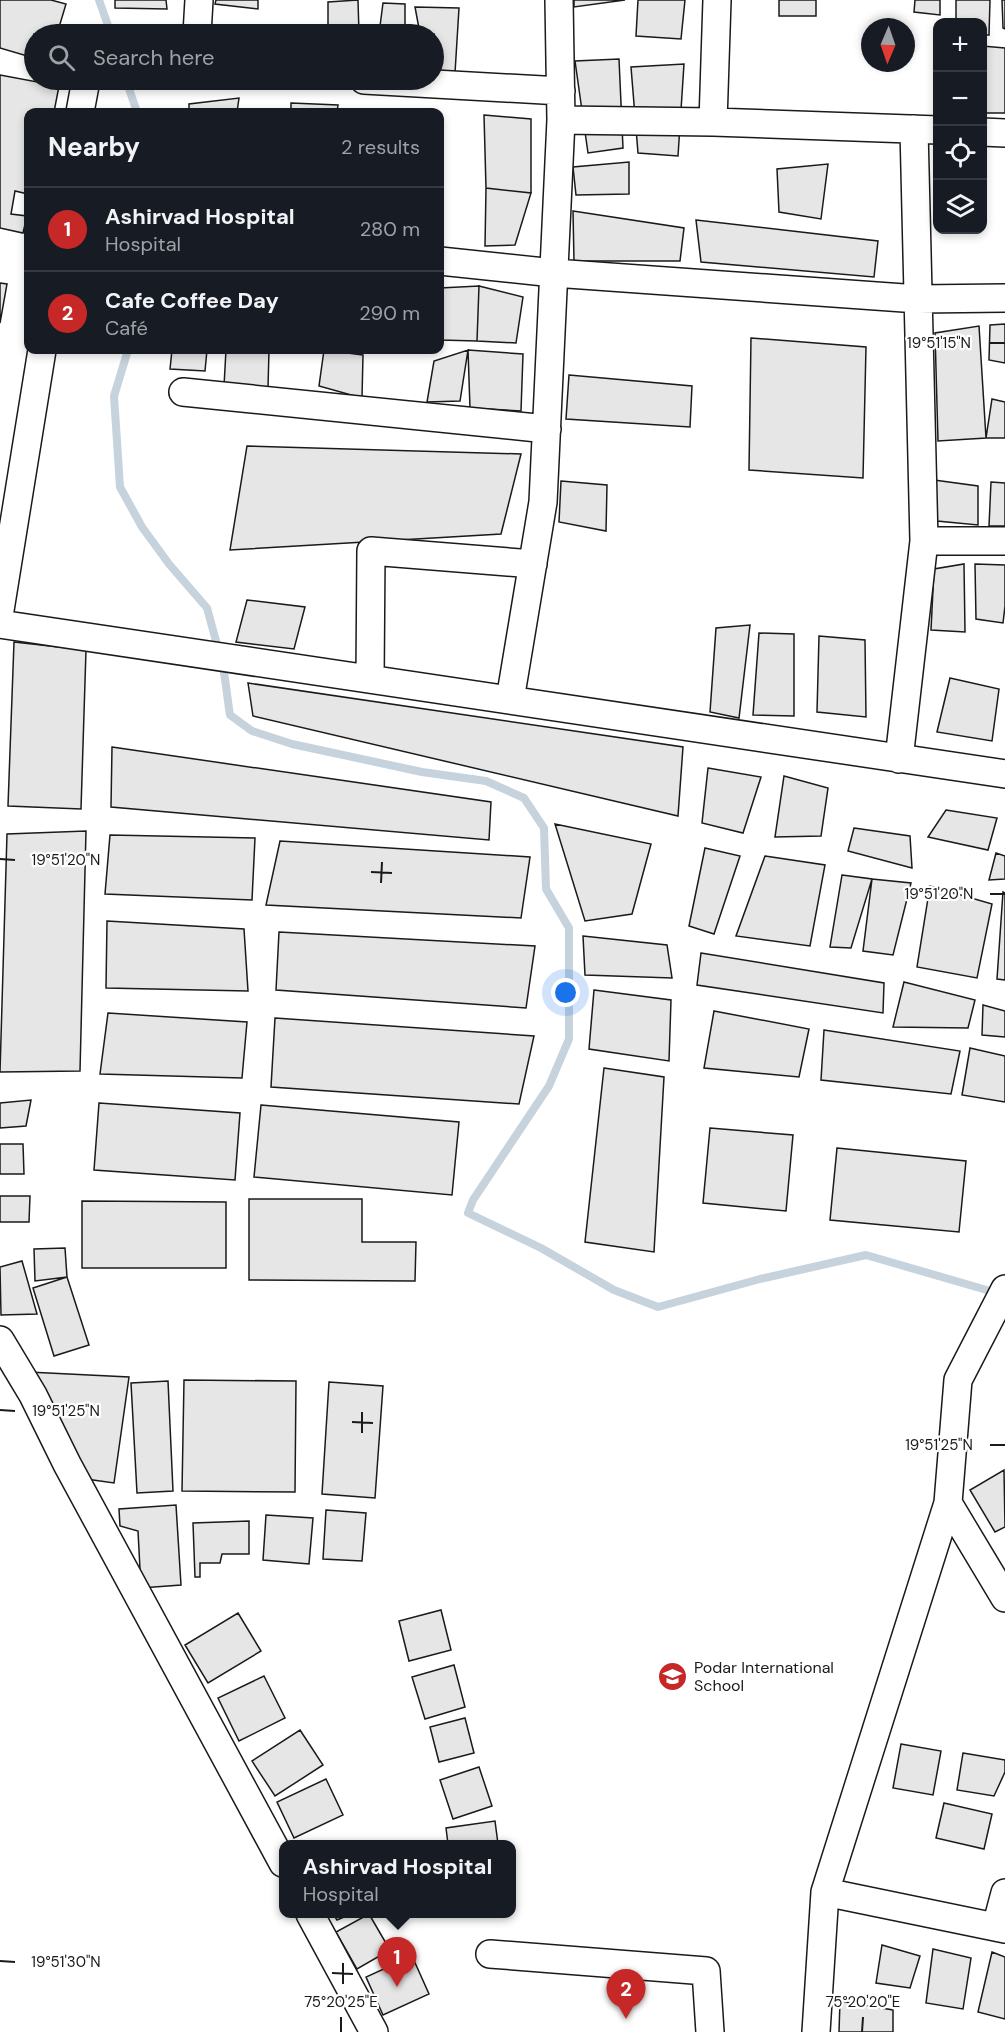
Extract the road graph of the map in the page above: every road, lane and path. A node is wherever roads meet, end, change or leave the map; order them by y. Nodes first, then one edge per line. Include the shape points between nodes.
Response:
1 (200, 0) edge
2 (559, 0) edge
3 (717, 0) edge
4 (198, 24) edge
5 (444, 84) edge
6 (84, 90) edge
7 (561, 91) junction
8 (81, 108) edge
9 (561, 120) junction
10 (713, 122) junction
11 (926, 130) edge
12 (987, 132) edge
13 (1005, 133) edge
14 (444, 261) edge
15 (554, 273) junction
16 (1005, 298) edge
17 (918, 299) junction
18 (41, 354) edge
19 (183, 392) dead end
20 (547, 429) junction
21 (924, 541) junction
22 (1005, 541) edge
23 (533, 564) junction
24 (0, 610) edge
25 (0, 624) edge
26 (370, 680) junction
27 (510, 700) junction
28 (900, 759) junction
29 (1005, 774) edge
30 (1005, 1289) edge
31 (0, 1340) edge
32 (948, 1503) junction
33 (1005, 1598) edge
34 (279, 1856) edge
35 (825, 1892) junction
36 (1005, 1893) edge
37 (312, 1918) edge
38 (1000, 1928) edge
39 (490, 1954) dead end
40 (374, 2032) edge
41 (710, 2032) edge
42 (816, 2032) edge

1 - 4 street
2 - 7 street
3 - 10 street
5 - 7 street
6 - 8 street
7 - 9 street
9 - 10 street
9 - 15 street
10 - 11 street
11 - 17 street
12 - 13 street
14 - 15 street
15 - 17 street
15 - 20 street
16 - 17 street
17 - 21 street
18 - 24 street
19 - 20 street
20 - 23 street via 543,502
21 - 22 street
21 - 28 street
23 - 26 street via 371,551
23 - 27 street
25 - 26 street
26 - 27 street
27 - 28 street
28 - 29 street
30 - 32 street via 958,1380
31 - 34 street
32 - 33 street
32 - 35 street
35 - 38 street
35 - 42 street
36 - 38 street
37 - 40 street
39 - 41 street via 706,1971

